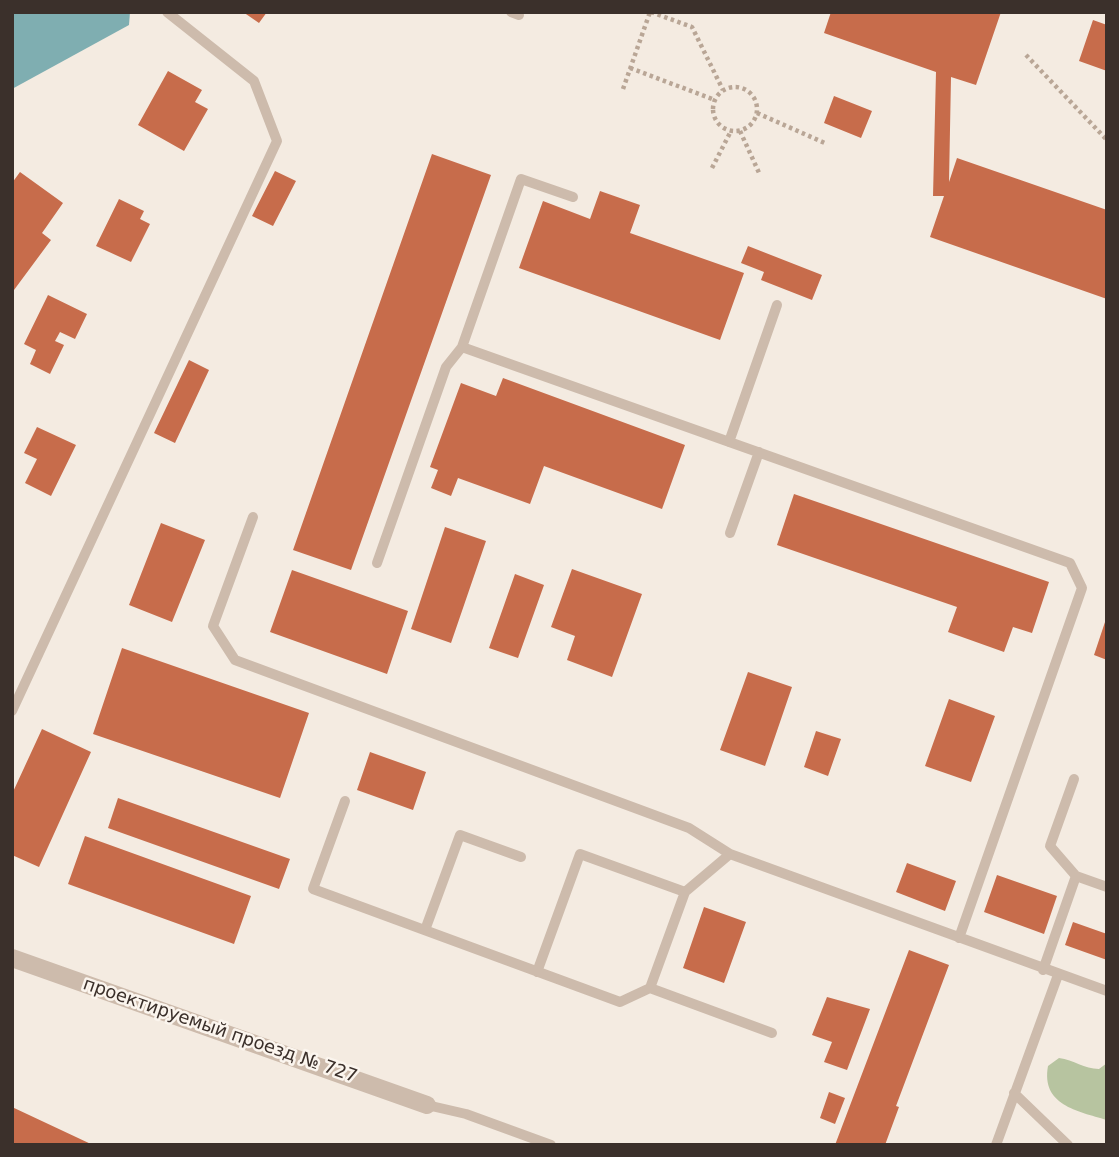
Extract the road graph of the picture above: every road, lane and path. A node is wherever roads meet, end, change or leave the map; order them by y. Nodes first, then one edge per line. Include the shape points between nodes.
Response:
1 (167, 12) edge
2 (651, 12) edge
3 (1026, 55) dead end
4 (630, 68) junction
5 (623, 89) dead end
6 (723, 90) junction
7 (715, 100) junction
8 (757, 113) junction
9 (731, 131) junction
10 (740, 131) junction
11 (1107, 140) edge
12 (827, 144) dead end
13 (712, 169) dead end
14 (760, 175) dead end
15 (573, 197) dead end
16 (777, 305) dead end
17 (462, 347) junction
18 (729, 442) junction
19 (759, 452) junction
20 (253, 517) dead end
21 (730, 533) dead end
22 (377, 563) dead end
23 (12, 711) edge
24 (1074, 779) dead end
25 (345, 801) dead end
26 (730, 854) junction
27 (521, 857) dead end
28 (1076, 876) junction
29 (1107, 887) edge
30 (685, 892) junction
31 (425, 930) junction
32 (958, 939) junction
33 (12, 958) edge
34 (1044, 970) junction
35 (537, 972) junction
36 (1058, 975) junction
37 (650, 988) junction
38 (1107, 991) edge
39 (772, 1033) dead end
40 (1014, 1093) junction
41 (427, 1105) joint
42 (551, 1145) edge
43 (996, 1145) edge
44 (1068, 1145) edge

1 - 23 lane via 254,82 277,141
2 - 4 path
2 - 6 path via 692,27
3 - 11 path
4 - 5 path
4 - 7 path
6 - 7 path
6 - 8 path via 748,90
7 - 9 path via 717,121
8 - 10 path
8 - 12 path
9 - 10 path
9 - 13 path
10 - 14 path
15 - 17 lane via 521,179
16 - 18 lane
17 - 18 lane
17 - 22 lane via 446,367
18 - 19 lane
19 - 21 lane
19 - 32 lane via 1070,563 1082,588
20 - 26 lane via 213,626 235,660 689,828
24 - 28 lane via 1050,846
25 - 31 lane via 313,889
26 - 30 lane
26 - 32 lane
27 - 31 lane via 460,835
28 - 29 lane
28 - 34 lane
30 - 35 lane via 580,854
30 - 37 lane
31 - 35 lane
32 - 34 lane
33 - 41 street, проектируемый проезд № 727
34 - 36 lane
35 - 37 lane via 620,1002
36 - 38 lane
36 - 40 lane
37 - 39 lane
40 - 43 lane
40 - 44 lane
41 - 42 lane

